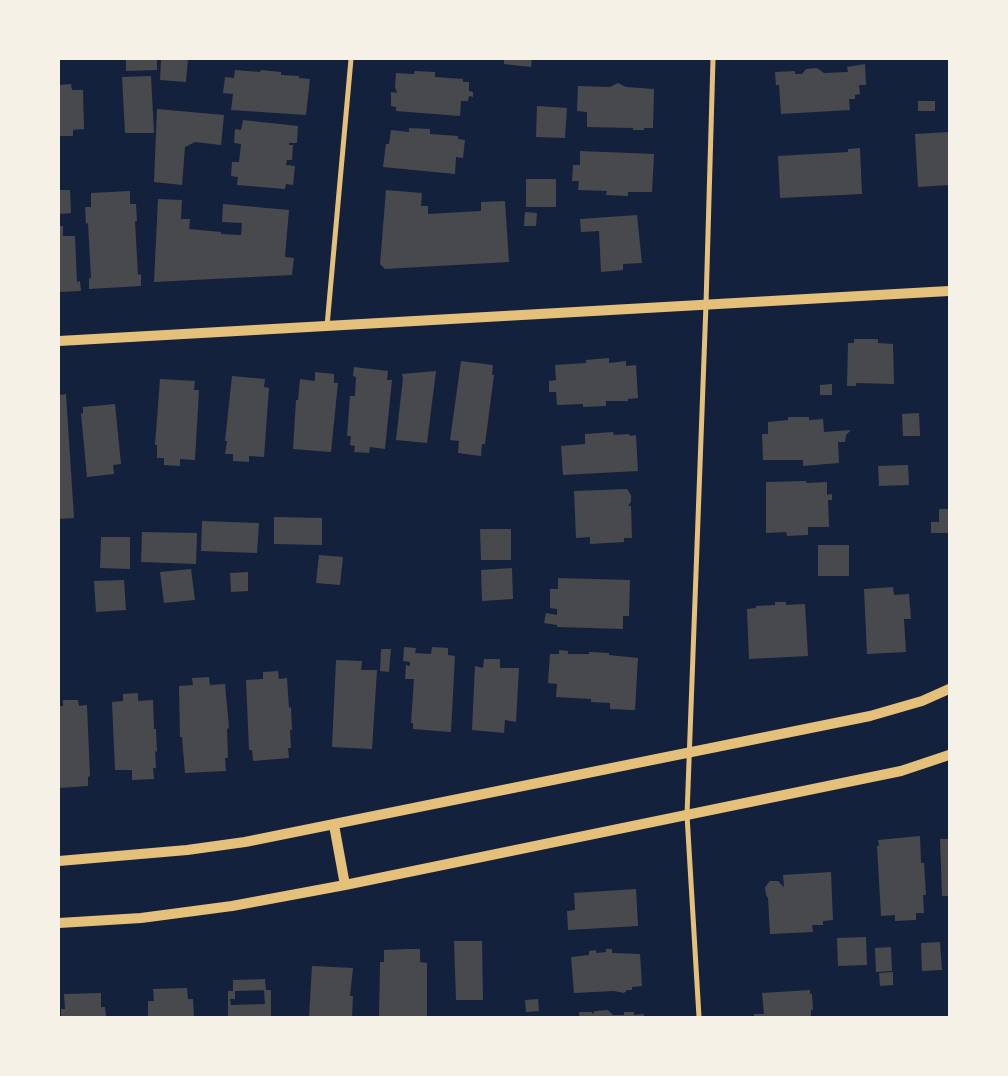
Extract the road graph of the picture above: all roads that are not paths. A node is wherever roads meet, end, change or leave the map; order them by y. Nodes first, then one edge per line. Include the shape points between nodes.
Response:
1 (351, 59) edge
2 (713, 59) edge
3 (949, 291) edge
4 (706, 304) junction
5 (326, 326) junction
6 (59, 341) edge
7 (949, 689) edge
8 (690, 752) junction
9 (949, 755) edge
10 (687, 815) junction
11 (334, 825) junction
12 (59, 861) edge
13 (345, 886) junction
14 (59, 923) edge
15 (699, 1017) edge

1 - 5 street
2 - 4 street
3 - 4 main road
4 - 5 main road
4 - 8 street
5 - 6 main road
7 - 8 main road via 922,702 870,716
8 - 10 street
8 - 11 main road
9 - 10 main road via 901,771
10 - 13 main road
10 - 15 street
11 - 12 main road via 187,850
11 - 13 main road
13 - 14 main road via 142,918

